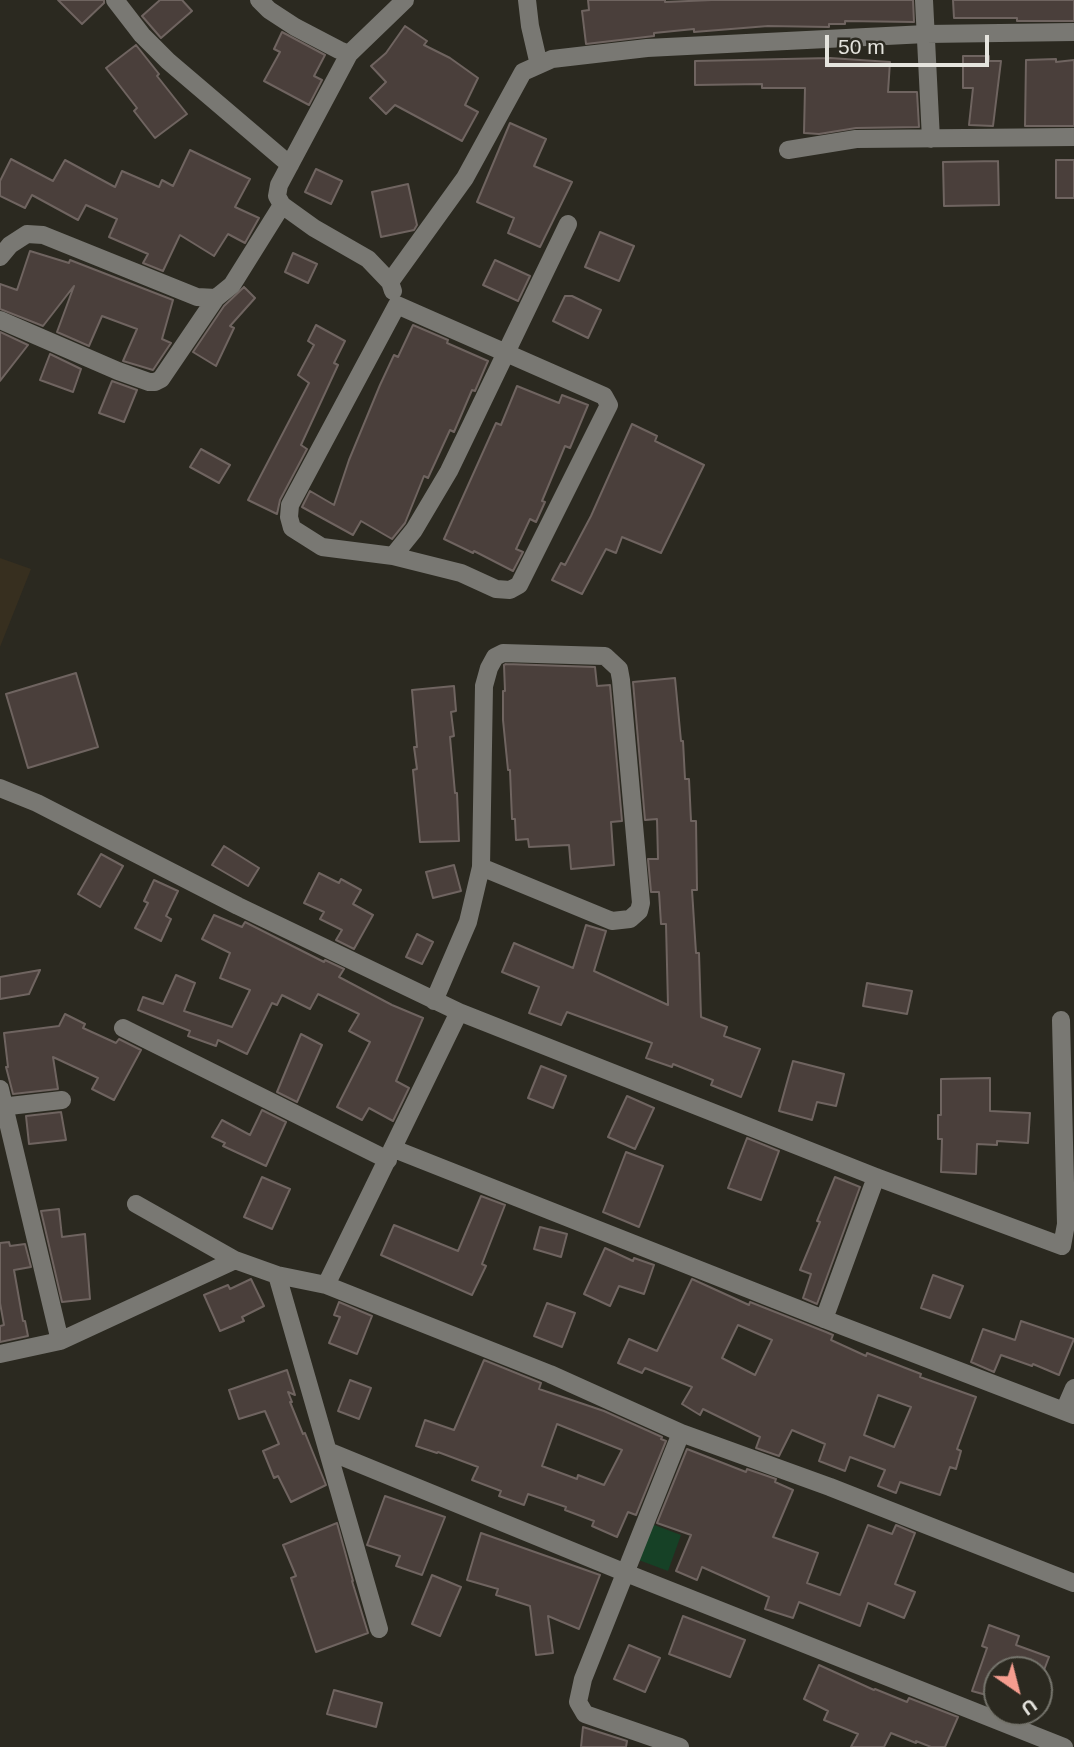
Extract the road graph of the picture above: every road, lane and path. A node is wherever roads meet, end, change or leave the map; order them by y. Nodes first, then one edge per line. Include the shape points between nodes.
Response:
1 (115, 0) edge
2 (259, 0) edge
3 (405, 0) edge
4 (527, 0) edge
5 (925, 0) edge
6 (1074, 32) edge
7 (926, 34) junction
8 (349, 54) junction
9 (539, 65) junction
10 (1074, 137) edge
11 (931, 139) junction
12 (788, 150) dead end
13 (290, 164) junction
14 (282, 205) junction
15 (568, 224) dead end
16 (0, 257) edge
17 (390, 282) junction
18 (216, 298) junction
19 (397, 305) junction
20 (0, 320) edge
21 (506, 353) junction
22 (393, 556) junction
23 (0, 788) edge
24 (481, 867) junction
25 (434, 1001) junction
26 (460, 1012) junction
27 (1061, 1020) dead end
28 (123, 1028) dead end
29 (62, 1100) dead end
30 (1, 1101) edge
31 (391, 1154) junction
32 (876, 1177) junction
33 (136, 1204) dead end
34 (1068, 1249) edge
35 (235, 1260) junction
36 (277, 1275) junction
37 (326, 1285) junction
38 (824, 1320) junction
39 (60, 1341) junction
40 (0, 1354) edge
41 (1074, 1388) edge
42 (1069, 1413) edge
43 (681, 1433) junction
44 (328, 1451) junction
45 (626, 1573) junction
46 (1074, 1583) edge
47 (379, 1629) dead end
48 (680, 1747) edge
49 (1064, 1747) edge

1 - 13 street via 168,61
2 - 8 street via 295,27
3 - 8 street
4 - 9 street
5 - 7 street
6 - 7 street
7 - 9 street via 648,48 552,59
7 - 11 street
8 - 13 street
9 - 17 street via 523,72 465,178
10 - 11 street
11 - 12 street via 856,139
13 - 14 street via 279,185 277,196
14 - 17 street via 368,259
14 - 18 street via 232,285
15 - 21 street
16 - 18 street via 27,234 43,235 197,297
17 - 19 street
18 - 20 street via 155,382 118,371
19 - 21 street
19 - 22 street via 290,505 289,517 292,528 322,547
21 - 22 street via 449,471
21 - 22 street via 604,396 609,405 519,585 496,589 461,573
23 - 25 street
24 - 24 street via 612,920 630,919 639,911 621,680 619,669 605,656 503,653 495,657 484,686
24 - 25 street via 468,922
25 - 26 street
26 - 31 street
26 - 32 street
27 - 34 street
28 - 31 street
29 - 30 street
30 - 39 street
31 - 37 street
31 - 38 street
32 - 34 street
32 - 38 street
33 - 35 street
35 - 36 street
35 - 39 street
36 - 37 street
36 - 44 street
37 - 43 street via 550,1374
38 - 42 street
39 - 40 street
41 - 42 street
43 - 45 street
43 - 46 street
44 - 45 street
44 - 47 street
45 - 48 street via 578,1702 585,1714
45 - 49 street

